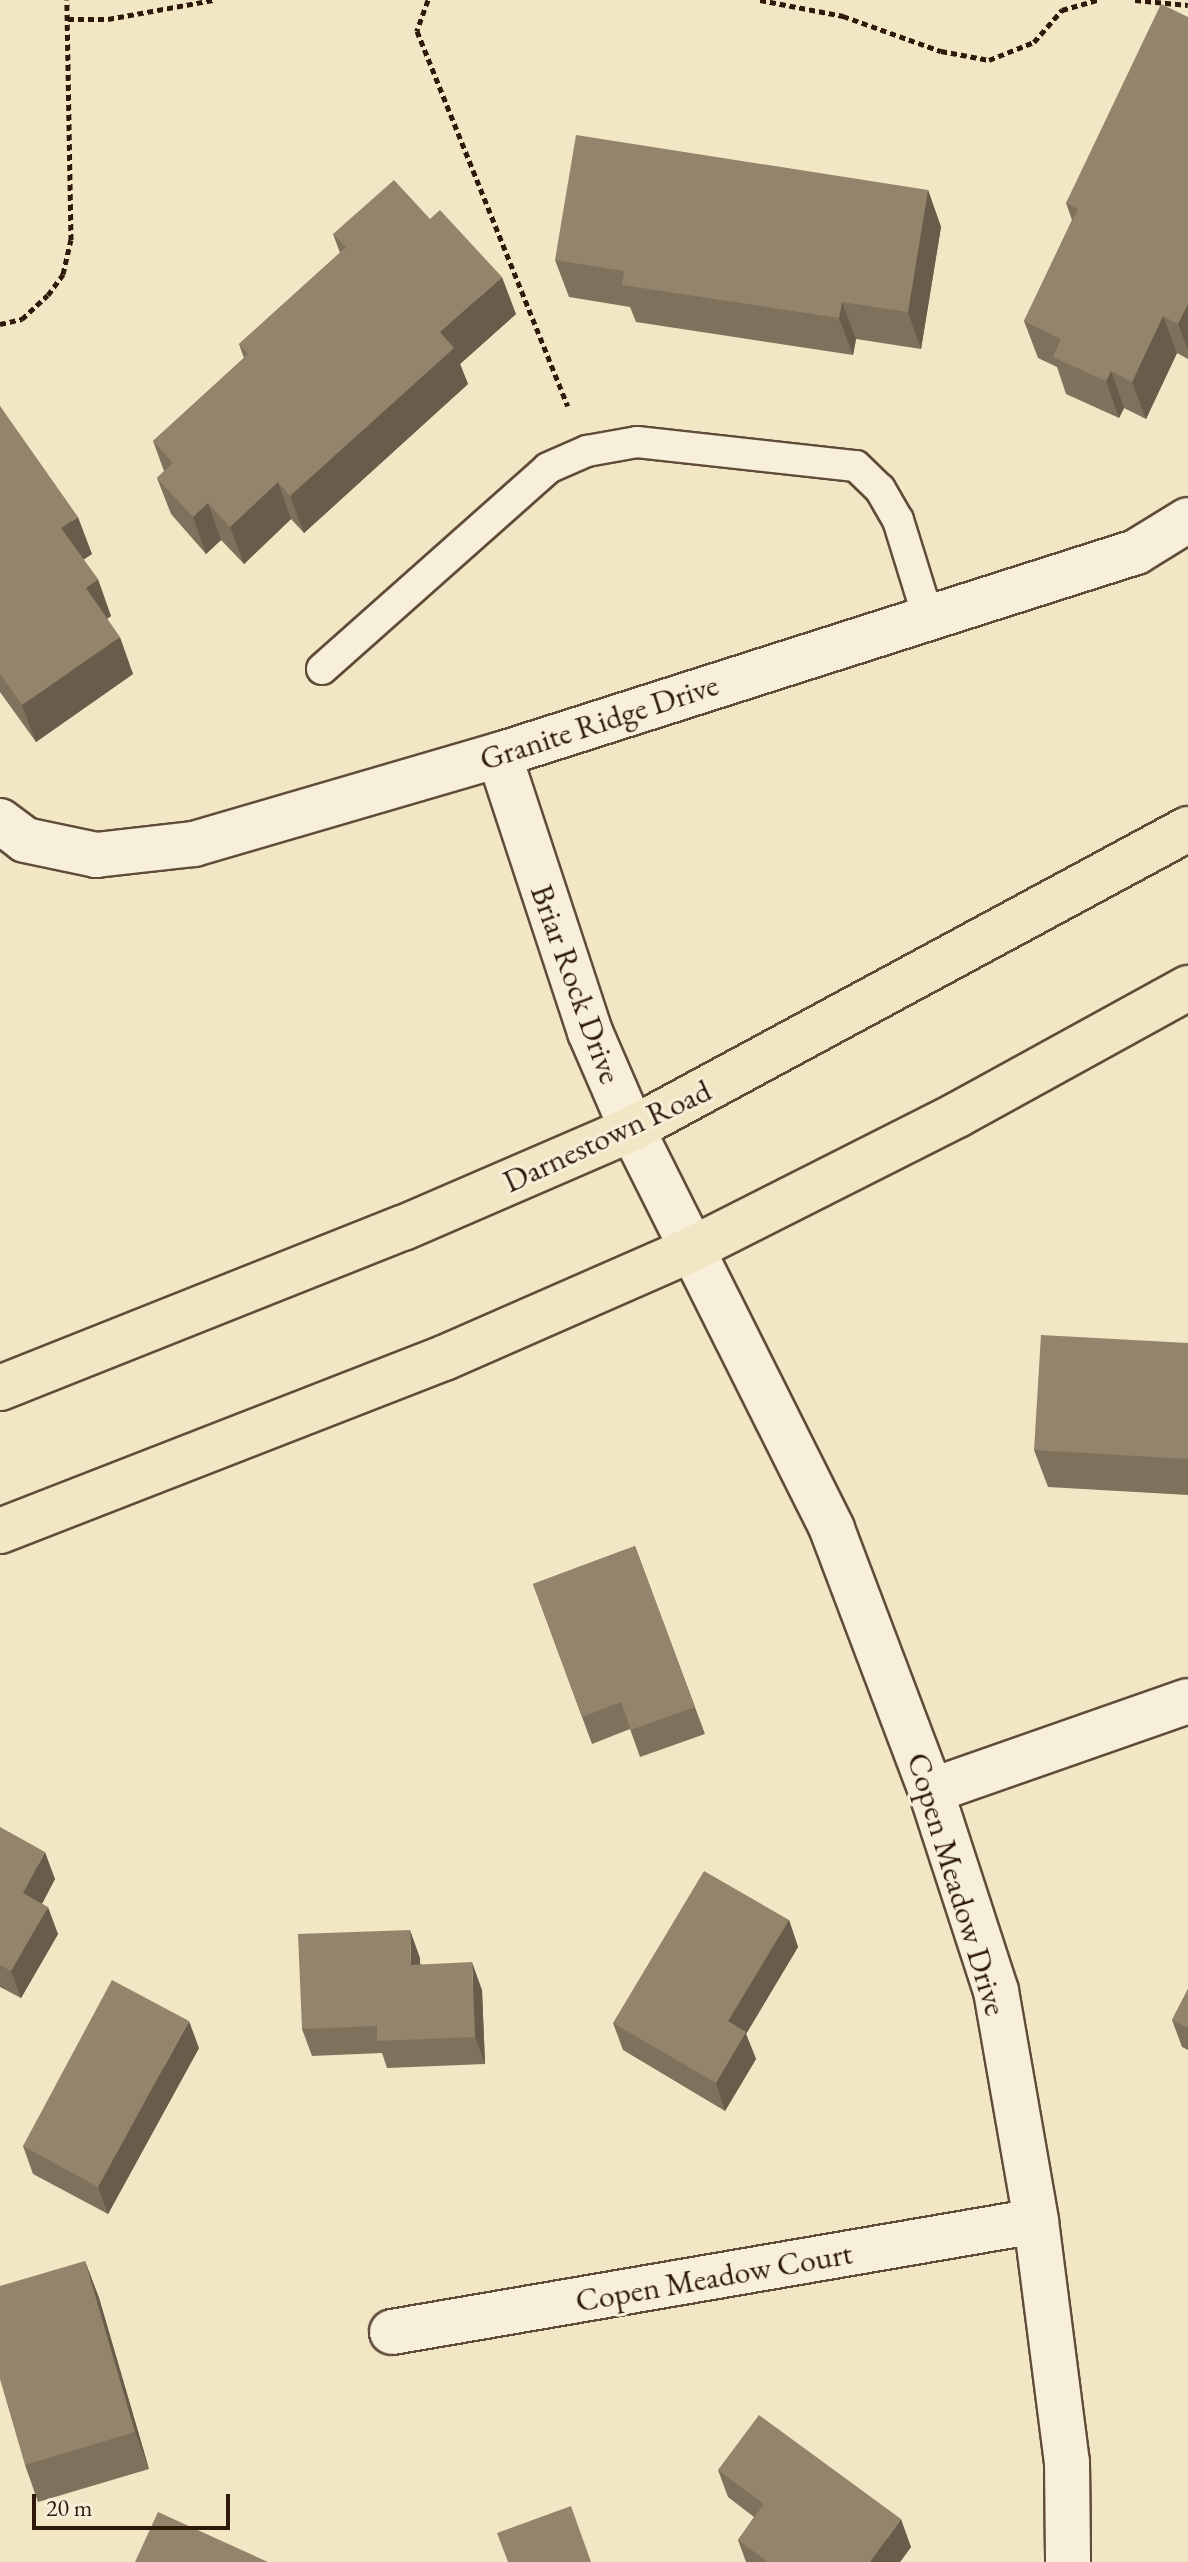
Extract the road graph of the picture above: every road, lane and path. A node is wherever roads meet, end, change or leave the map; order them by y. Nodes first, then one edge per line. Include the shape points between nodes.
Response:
1 (67, 0) edge
2 (211, 0) edge
3 (428, 0) edge
4 (760, 0) edge
5 (1098, 0) edge
6 (1135, 0) edge
7 (1188, 5) edge
8 (68, 19) junction
9 (0, 324) edge
10 (587, 451) junction
11 (1188, 520) edge
12 (928, 617) junction
13 (322, 669) dead end
14 (499, 755) junction
15 (0, 821) edge
16 (1188, 829) edge
17 (1188, 988) edge
18 (632, 1129) junction
19 (692, 1249) junction
20 (0, 1388) edge
21 (0, 1531) edge
22 (1188, 1701) edge
23 (931, 1791) junction
24 (1036, 2221) junction
25 (392, 2332) dead end
26 (1068, 2562) edge

1 - 8 path
2 - 8 path via 108,19
3 - 10 path via 417,31
4 - 5 path via 843,16 941,51 989,60 1034,42 1062,10
6 - 7 path
8 - 9 path via 71,240 63,274 48,295 22,319
10 - 12 lane via 637,442 856,466 880,489 898,520
10 - 13 lane via 548,468
11 - 12 street, Granite Ridge Drive via 1136,552
12 - 14 street, Granite Ridge Drive
14 - 15 street, Granite Ridge Drive via 194,844 96,855 25,840
14 - 18 street, Briar Rock Drive via 590,1032
16 - 18 main road, Darnestown Road
17 - 19 main road via 957,1115
18 - 19 street, Briar Rock Drive
18 - 20 main road, Darnestown Road via 388,1234
19 - 21 main road via 444,1358
19 - 23 street, Copen Meadow Drive via 832,1529
22 - 23 street
23 - 24 street, Copen Meadow Drive via 996,1991
24 - 25 street, Copen Meadow Court
24 - 26 street, Copen Meadow Drive via 1067,2462

